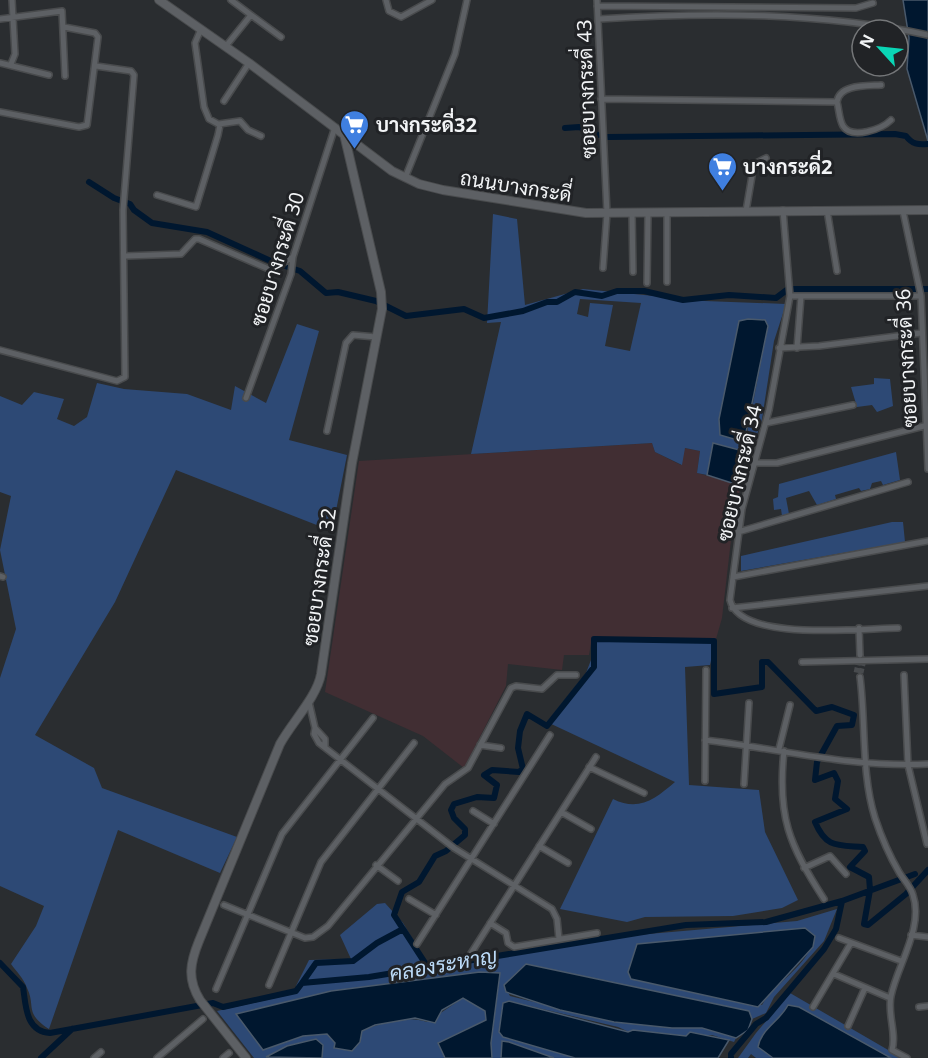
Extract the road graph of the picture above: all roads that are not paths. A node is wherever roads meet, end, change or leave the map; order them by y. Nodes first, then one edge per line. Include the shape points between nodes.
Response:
1 (12, 0) edge
2 (159, 0) edge
3 (231, 0) edge
4 (386, 0) edge
5 (432, 0) edge
6 (467, 0) edge
7 (597, 3) edge
8 (873, 3) dead end
9 (251, 15) junction
10 (13, 16) junction
11 (0, 19) edge
12 (598, 19) junction
13 (64, 27) junction
14 (201, 29) junction
15 (928, 35) edge
16 (280, 37) dead end
17 (226, 46) junction
18 (0, 63) edge
19 (249, 63) junction
20 (10, 64) junction
21 (96, 66) junction
22 (49, 75) dead end
23 (65, 75) dead end
24 (881, 85) dead end
25 (601, 99) junction
26 (224, 100) dead end
27 (837, 102) junction
28 (0, 111) edge
29 (891, 120) dead end
30 (219, 124) junction
31 (335, 127) junction
32 (344, 134) junction
33 (261, 136) dead end
34 (766, 158) dead end
35 (405, 178) junction
36 (157, 195) dead end
37 (827, 209) junction
38 (746, 210) junction
39 (783, 210) junction
40 (928, 210) edge
41 (903, 211) junction
42 (632, 212) junction
43 (648, 212) junction
44 (667, 212) junction
45 (606, 213) junction
46 (125, 256) junction
47 (294, 257) junction
48 (603, 268) dead end
49 (837, 271) dead end
50 (633, 272) dead end
51 (667, 282) dead end
52 (647, 283) dead end
53 (790, 290) junction
54 (920, 292) junction
55 (801, 296) junction
56 (921, 333) junction
57 (376, 338) junction
58 (779, 348) junction
59 (797, 348) junction
60 (0, 350) edge
61 (246, 398) dead end
62 (853, 405) dead end
63 (926, 407) edge
64 (766, 423) junction
65 (924, 426) junction
66 (327, 431) dead end
67 (755, 463) junction
68 (928, 469) edge
69 (908, 482) dead end
70 (738, 532) junction
71 (928, 541) edge
72 (733, 577) junction
73 (928, 586) edge
74 (732, 608) junction
75 (859, 628) junction
76 (898, 628) dead end
77 (860, 655) tunnel mouth
78 (928, 659) edge
79 (802, 662) dead end
80 (706, 670) dead end
81 (576, 675) dead end
82 (904, 675) dead end
83 (860, 677) dead end
84 (309, 699) junction
85 (749, 703) dead end
86 (790, 705) dead end
87 (373, 718) dead end
88 (550, 735) dead end
89 (705, 740) junction
90 (414, 743) dead end
91 (746, 744) junction
92 (480, 745) junction
93 (501, 748) dead end
94 (781, 750) junction
95 (596, 757) dead end
96 (340, 760) junction
97 (866, 762) junction
98 (928, 764) edge
99 (908, 765) junction
100 (590, 768) junction
101 (705, 781) dead end
102 (744, 784) dead end
103 (378, 790) junction
104 (644, 793) dead end
105 (473, 810) dead end
106 (561, 812) junction
107 (414, 818) junction
108 (494, 824) junction
109 (591, 829) dead end
110 (927, 844) edge
111 (539, 846) junction
112 (471, 860) junction
113 (568, 863) dead end
114 (376, 866) junction
115 (804, 868) junction
116 (846, 874) dead end
117 (398, 881) dead end
118 (513, 886) junction
119 (409, 899) dead end
120 (824, 899) dead end
121 (224, 905) dead end
122 (248, 915) junction
123 (436, 915) junction
124 (490, 923) junction
125 (291, 932) junction
126 (597, 933) dead end
127 (911, 934) junction
128 (928, 937) edge
129 (839, 938) dead end
130 (559, 939) junction
131 (851, 943) junction
132 (417, 944) dead end
133 (470, 955) dead end
134 (901, 961) junction
135 (834, 974) junction
136 (269, 985) dead end
137 (865, 988) junction
138 (216, 989) dead end
139 (890, 998) junction
140 (928, 1006) edge
141 (813, 1007) dead end
142 (919, 1007) dead end
143 (203, 1019) dead end
144 (848, 1026) dead end
145 (101, 1052) dead end
146 (229, 1053) dead end
147 (94, 1058) edge
148 (157, 1058) edge
149 (223, 1058) edge
150 (246, 1058) edge
151 (907, 1058) edge

1 - 10 street
2 - 14 street, ถนนบางกระดี่
3 - 9 street
4 - 5 street via 389,11 401,17
6 - 35 street via 455,54
7 - 8 street via 856,8
7 - 12 street, ซอยบางกระดี่ 43
9 - 16 street
9 - 17 street
10 - 11 street
10 - 13 street via 59,10 64,14
10 - 20 street via 15,58
12 - 15 street via 755,16
12 - 25 street, ซอยบางกระดี่ 43
13 - 21 street via 98,35
13 - 23 street
14 - 17 street, ถนนบางกระดี่
14 - 30 street via 195,40 204,107 209,119
17 - 19 street, ถนนบางกระดี่
18 - 20 street
19 - 26 street
19 - 31 street, ถนนบางกระดี่
20 - 22 street
21 - 28 street via 87,125 79,127
21 - 46 street via 135,75 123,210
24 - 27 street via 844,90
25 - 27 street
25 - 45 street, ซอยบางกระดี่ 43
27 - 29 street via 843,125 850,131 876,129
30 - 33 street via 240,121
30 - 36 street via 196,207
31 - 32 street, ถนนบางกระดี่
31 - 47 street, ซอยบางกระดี่ 30
32 - 35 street, ถนนบางกระดี่
32 - 57 street, ซอยบางกระดี่ 32 via 382,305
34 - 38 street via 754,164
35 - 45 street, ถนนบางกระดี่ via 443,190 514,203
37 - 39 street, ถนนบางกระดี่
37 - 41 street, ถนนบางกระดี่
37 - 49 street
38 - 39 street, ถนนบางกระดี่
38 - 44 street, ถนนบางกระดี่
39 - 53 street, ซอยบางกระดี่ 34
40 - 41 street, ถนนบางกระดี่
41 - 54 street, ซอยบางกระดี่ 36
42 - 43 street, ถนนบางกระดี่
42 - 45 street, ถนนบางกระดี่
42 - 50 street
43 - 44 street, ถนนบางกระดี่
43 - 52 street
44 - 51 street
45 - 48 street, ซอยบางกระดี่ 43
46 - 47 street via 181,254 199,239 271,270
46 - 60 street via 124,379 111,380
47 - 61 street, ซอยบางกระดี่ 30
53 - 55 street
53 - 58 street, ซอยบางกระดี่ 34
54 - 55 street
54 - 56 street, ซอยบางกระดี่ 36
55 - 59 street
56 - 59 street
56 - 63 street, ซอยบางกระดี่ 36
57 - 66 street via 353,335 346,343
57 - 84 street, ซอยบางกระดี่ 32 via 352,463 321,674 317,690
58 - 59 street
58 - 64 street, ซอยบางกระดี่ 34
62 - 64 street
63 - 65 street, ซอยบางกระดี่ 36
64 - 67 street, ซอยบางกระดี่ 34
65 - 67 street via 777,463
65 - 68 street, ซอยบางกระดี่ 36
67 - 70 street, ซอยบางกระดี่ 34
69 - 70 street
70 - 72 street, ซอยบางกระดี่ 34
71 - 72 street
72 - 74 street, ซอยบางกระดี่ 34
73 - 74 street
74 - 75 street via 751,622 774,628
75 - 76 street
75 - 77 street
78 - 79 street
80 - 89 street
81 - 92 street via 557,675 542,689 511,688
82 - 99 street
83 - 97 street
84 - 96 street via 314,734
84 - 150 street, ซอยบางกระดี่ 32 via 280,744 193,955 191,981 200,1000
85 - 91 street
86 - 94 street
87 - 96 street
88 - 108 street
89 - 91 street
89 - 101 street
90 - 103 street
91 - 94 street
91 - 102 street
92 - 93 street
92 - 107 street via 468,768 445,784
94 - 97 street via 824,760
94 - 115 street via 785,824
95 - 100 street
96 - 103 street
96 - 122 street via 282,834
97 - 99 street
97 - 127 street via 875,817 913,895
98 - 99 street
99 - 110 street
100 - 104 street
100 - 106 street
103 - 107 street
103 - 125 street via 321,862
105 - 108 street
106 - 109 street
106 - 111 street
107 - 112 street
107 - 114 street
108 - 112 street
111 - 113 street
111 - 118 street
112 - 118 street
112 - 123 street
114 - 117 street
114 - 125 street via 320,932 309,938
115 - 116 street via 830,856
115 - 120 street
118 - 124 street
118 - 130 street via 552,909
119 - 123 street
121 - 122 street
122 - 125 street
122 - 138 street
123 - 132 street
124 - 130 street via 506,933 508,943 514,947
124 - 133 street
125 - 136 street
126 - 130 street
127 - 128 street
127 - 134 street
129 - 131 street
131 - 134 street
131 - 135 street
134 - 139 street
135 - 137 street
135 - 141 street
137 - 139 street
137 - 144 street
139 - 151 street via 892,1050
140 - 142 street
143 - 148 street
145 - 147 street
146 - 149 street

